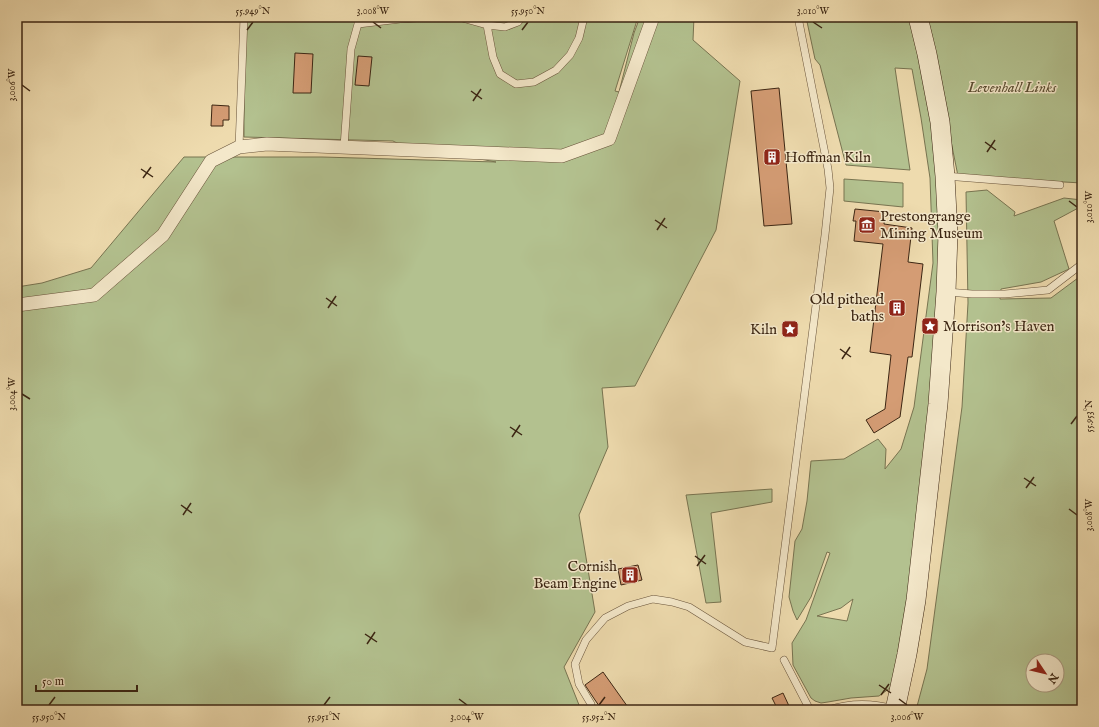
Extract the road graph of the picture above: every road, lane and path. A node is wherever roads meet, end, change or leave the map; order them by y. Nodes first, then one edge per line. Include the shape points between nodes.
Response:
1 (244, 17) edge
2 (434, 17) edge
3 (522, 17) edge
4 (584, 17) edge
5 (653, 17) edge
6 (798, 17) edge
7 (918, 17) edge
8 (358, 21) edge
9 (487, 25) junction
10 (239, 147) junction
11 (344, 147) junction
12 (945, 176) junction
13 (1060, 185) dead end
14 (1082, 264) edge
15 (946, 292) junction
16 (17, 305) edge
17 (784, 660) dead end
18 (591, 704) dead end
19 (895, 709) edge
20 (810, 710) edge
21 (828, 710) edge

1 - 10 lane
2 - 8 lane
2 - 9 lane via 462,18
3 - 9 lane via 518,22 504,28
4 - 9 lane via 579,38 570,55 556,70 534,82 516,84 500,74 493,57
5 - 11 street via 609,139 562,156
6 - 18 lane via 830,188 772,648 745,642 689,607 672,602 653,599 628,606 605,618 586,640 575,664 578,684
7 - 12 main road via 940,122
8 - 11 lane via 352,49
10 - 11 street via 267,144
10 - 16 street via 211,161 163,235 94,295
12 - 13 lane
12 - 15 main road via 948,234
14 - 15 lane via 1048,290 1005,294
15 - 19 main road via 938,404 918,585
17 - 20 lane
19 - 21 lane via 860,704

